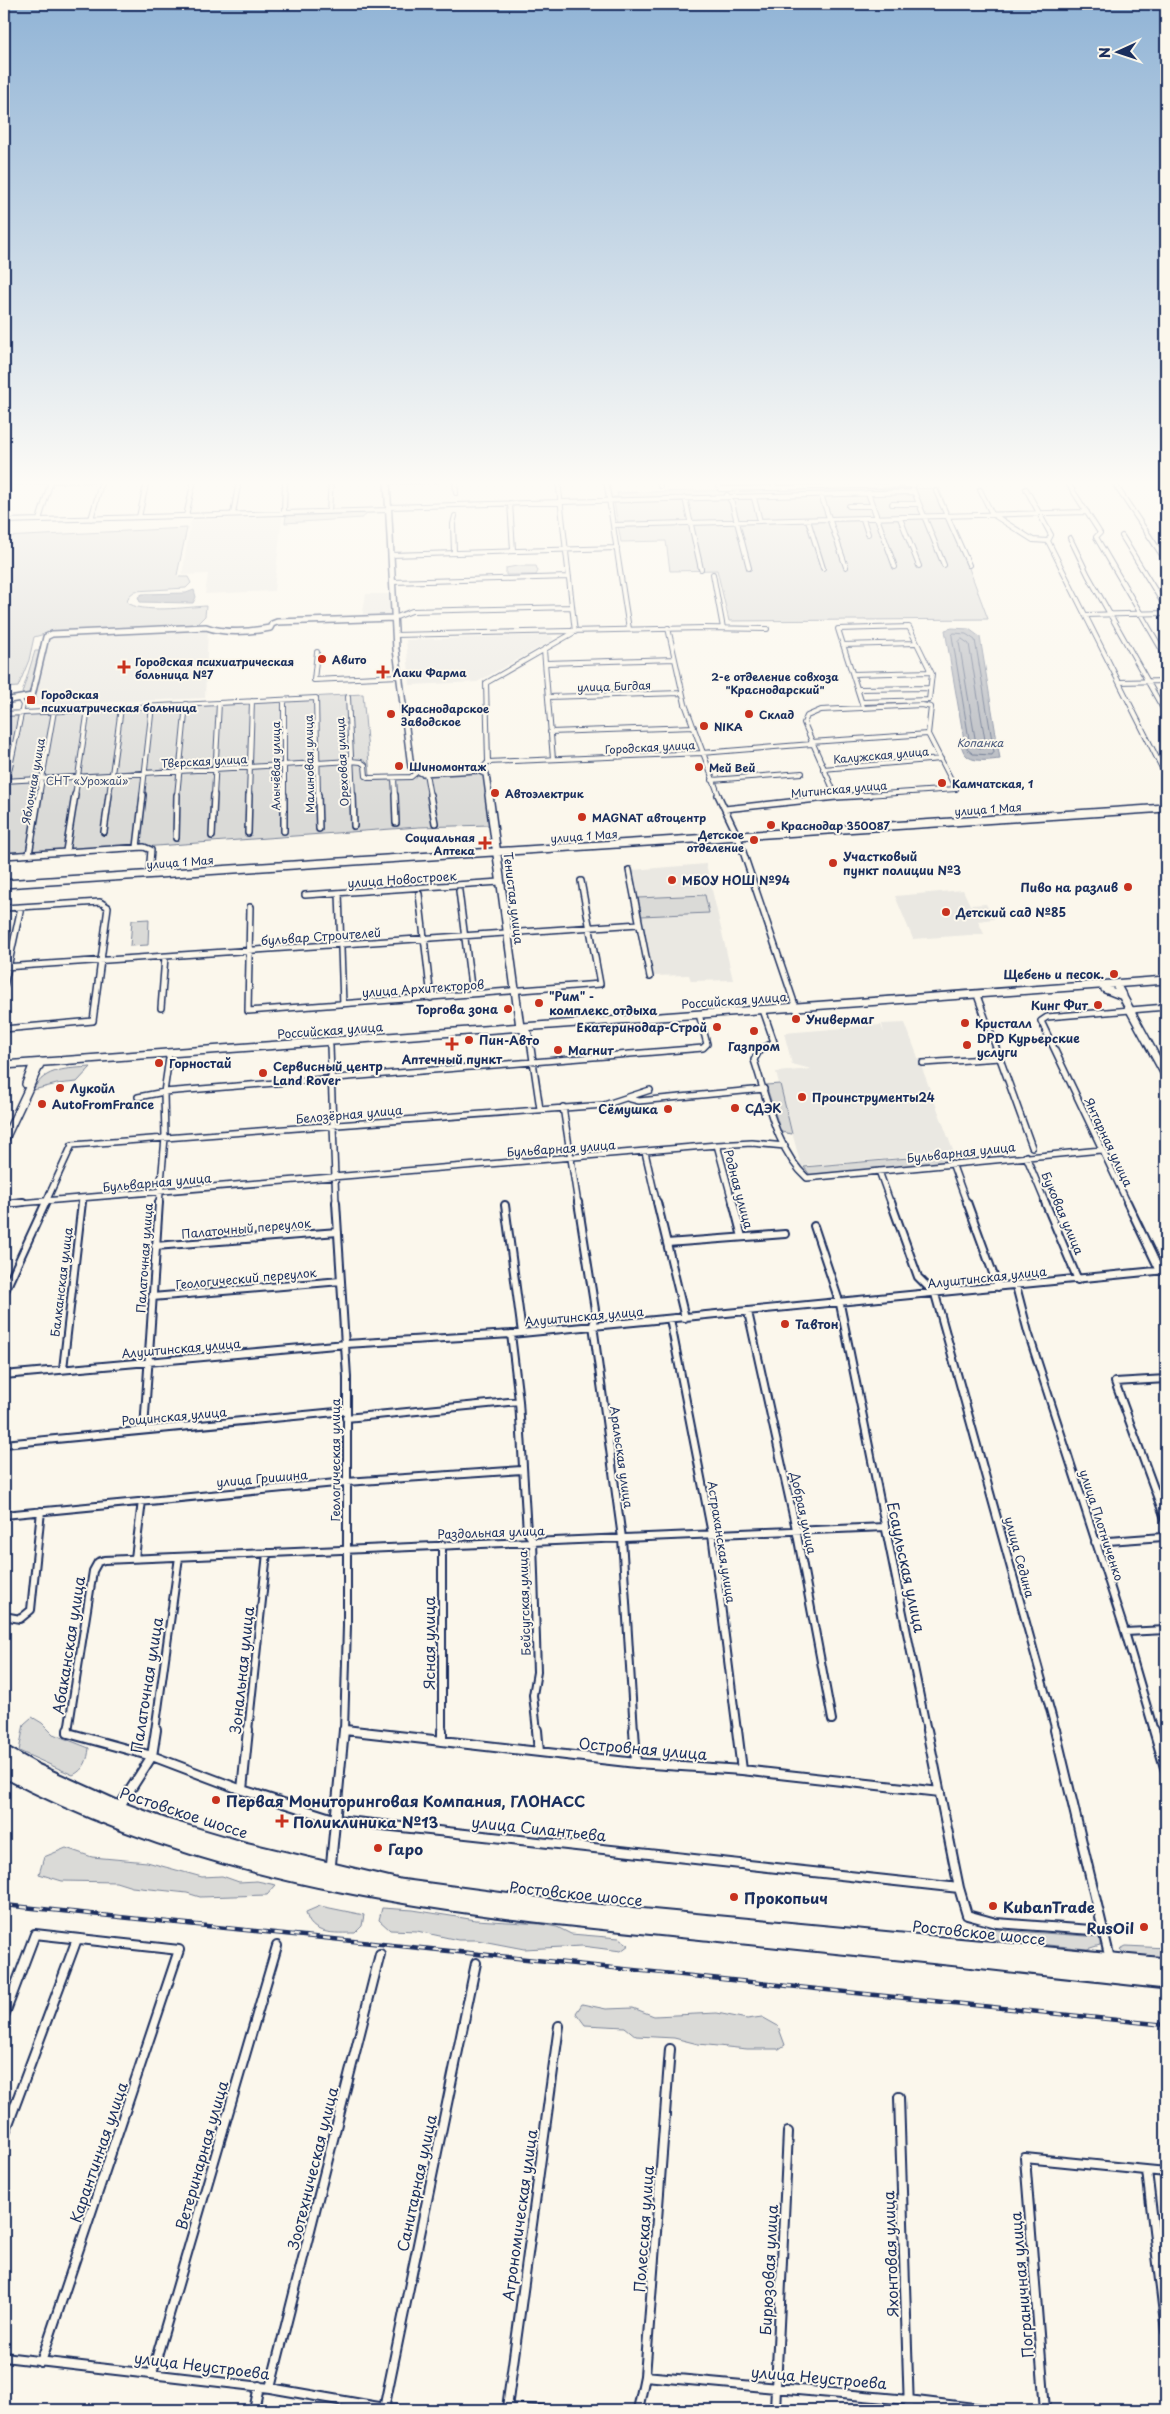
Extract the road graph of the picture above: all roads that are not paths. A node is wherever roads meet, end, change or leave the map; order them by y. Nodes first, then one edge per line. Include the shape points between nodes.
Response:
1 (393, 593) edge
2 (571, 593) edge
3 (624, 593) edge
4 (716, 593) edge
5 (1074, 593) edge
6 (1099, 593) edge
7 (1129, 593) edge
8 (1157, 593) edge
9 (572, 607) junction
10 (1166, 608) edge
11 (1166, 613) edge
12 (1111, 614) junction
13 (1141, 614) junction
14 (1085, 615) junction
15 (394, 618) junction
16 (668, 628) junction
17 (723, 628) junction
18 (629, 629) junction
19 (767, 629) dead end
20 (575, 632) junction
21 (398, 635) junction
22 (915, 643) junction
23 (843, 644) junction
24 (544, 650) junction
25 (317, 652) dead end
26 (1166, 658) edge
27 (674, 659) junction
28 (546, 664) junction
29 (931, 672) junction
30 (852, 674) junction
31 (398, 676) junction
32 (1148, 681) junction
33 (1166, 681) edge
34 (1119, 682) junction
35 (930, 688) junction
36 (858, 689) junction
37 (681, 693) junction
38 (348, 697) dead end
39 (548, 697) junction
40 (20, 700) junction
41 (284, 700) junction
42 (4, 701) edge
43 (252, 701) junction
44 (219, 703) junction
45 (186, 704) junction
46 (152, 706) junction
47 (861, 706) junction
48 (121, 708) junction
49 (88, 709) junction
50 (54, 711) junction
51 (21, 713) junction
52 (4, 714) edge
53 (1166, 714) edge
54 (694, 727) junction
55 (550, 732) junction
56 (928, 734) junction
57 (811, 743) junction
58 (702, 753) junction
59 (553, 759) junction
60 (941, 759) junction
61 (351, 761) junction
62 (488, 762) junction
63 (317, 763) junction
64 (282, 765) junction
65 (250, 767) junction
66 (215, 769) junction
67 (823, 769) junction
68 (481, 770) junction
69 (178, 771) junction
70 (416, 772) junction
71 (145, 773) junction
72 (426, 773) junction
73 (802, 773) dead end
74 (111, 775) junction
75 (1166, 776) edge
76 (77, 777) junction
77 (394, 778) junction
78 (42, 779) junction
79 (712, 780) junction
80 (5, 781) edge
81 (4, 795) edge
82 (836, 797) junction
83 (1166, 808) edge
84 (725, 810) junction
85 (435, 822) dead end
86 (396, 823) dead end
87 (354, 826) dead end
88 (319, 829) dead end
89 (284, 831) dead end
90 (104, 832) dead end
91 (248, 833) dead end
92 (212, 836) dead end
93 (738, 836) junction
94 (176, 838) dead end
95 (137, 847) junction
96 (66, 851) junction
97 (496, 852) junction
98 (29, 854) junction
99 (4, 856) edge
100 (629, 870) dead end
101 (149, 874) junction
102 (500, 882) junction
103 (581, 882) dead end
104 (4, 884) edge
105 (459, 891) dead end
106 (339, 893) junction
107 (418, 894) dead end
108 (305, 895) dead end
109 (21, 907) junction
110 (250, 907) dead end
111 (4, 908) edge
112 (639, 924) junction
113 (589, 928) junction
114 (507, 933) junction
115 (464, 936) junction
116 (424, 938) junction
117 (342, 944) junction
118 (249, 951) junction
119 (165, 957) junction
120 (100, 960) junction
121 (6, 967) edge
122 (650, 977) dead end
123 (1166, 980) edge
124 (1166, 984) edge
125 (4, 986) edge
126 (1117, 986) junction
127 (1132, 987) junction
128 (1105, 989) junction
129 (515, 991) junction
130 (472, 994) junction
131 (1122, 996) junction
132 (431, 998) junction
133 (978, 998) junction
134 (343, 1004) junction
135 (1166, 1007) edge
136 (161, 1008) dead end
137 (796, 1009) junction
138 (1130, 1010) junction
139 (764, 1013) junction
140 (700, 1018) junction
141 (4, 1029) edge
142 (524, 1029) junction
143 (330, 1046) junction
144 (169, 1056) junction
145 (1000, 1058) junction
146 (532, 1061) junction
147 (923, 1063) dead end
148 (37, 1065) junction
149 (4, 1066) edge
150 (1166, 1076) edge
151 (330, 1078) junction
152 (650, 1090) dead end
153 (764, 1090) junction
154 (164, 1092) junction
155 (138, 1097) dead end
156 (627, 1098) junction
157 (563, 1107) junction
158 (540, 1109) junction
159 (332, 1125) junction
160 (4, 1131) edge
161 (165, 1138) junction
162 (4, 1141) edge
163 (717, 1146) junction
164 (786, 1146) junction
165 (1032, 1147) dead end
166 (1101, 1150) junction
167 (645, 1152) junction
168 (1026, 1156) junction
169 (572, 1157) junction
170 (952, 1163) junction
171 (879, 1171) junction
172 (334, 1178) junction
173 (160, 1192) junction
174 (83, 1198) junction
175 (46, 1201) junction
176 (4, 1204) edge
177 (505, 1205) dead end
178 (814, 1226) dead end
179 (338, 1232) junction
180 (785, 1234) dead end
181 (742, 1237) junction
182 (667, 1243) junction
183 (155, 1246) junction
184 (1163, 1271) edge
185 (1078, 1280) junction
186 (341, 1281) junction
187 (1016, 1286) junction
188 (998, 1287) junction
189 (4, 1294) edge
190 (935, 1294) junction
191 (152, 1297) junction
192 (840, 1304) junction
193 (748, 1312) junction
194 (685, 1318) junction
195 (670, 1320) junction
196 (593, 1326) junction
197 (522, 1333) junction
198 (511, 1334) junction
199 (346, 1344) junction
200 (148, 1362) junction
201 (63, 1369) junction
202 (4, 1375) edge
203 (1166, 1379) edge
204 (519, 1401) junction
205 (346, 1414) junction
206 (144, 1430) junction
207 (4, 1444) edge
208 (522, 1470) junction
209 (346, 1482) junction
210 (142, 1500) junction
211 (41, 1511) junction
212 (4, 1514) edge
213 (1166, 1521) edge
214 (884, 1527) junction
215 (796, 1530) junction
216 (712, 1534) junction
217 (1166, 1535) edge
218 (622, 1538) junction
219 (533, 1541) junction
220 (1095, 1542) junction
221 (442, 1545) junction
222 (347, 1550) junction
223 (267, 1553) junction
224 (179, 1557) junction
225 (135, 1558) junction
226 (98, 1562) joint
227 (4, 1616) edge
228 (1166, 1630) edge
229 (1125, 1632) junction
230 (832, 1720) dead end
231 (343, 1730) junction
232 (68, 1733) joint
233 (442, 1741) junction
234 (539, 1752) junction
235 (4, 1754) edge
236 (152, 1756) junction
237 (636, 1762) junction
238 (1166, 1769) edge
239 (4, 1770) edge
240 (742, 1770) junction
241 (242, 1790) junction
242 (940, 1792) junction
243 (118, 1809) junction
244 (337, 1820) junction
245 (322, 1869) junction
246 (959, 1888) junction
247 (1105, 1930) junction
248 (77, 1939) junction
249 (277, 1946) dead end
250 (380, 1954) dead end
251 (1110, 1961) junction
252 (476, 1963) dead end
253 (1166, 1966) edge
254 (1166, 1982) edge
255 (4, 2016) edge
256 (559, 2026) dead end
257 (670, 2049) dead end
258 (899, 2097) dead end
259 (788, 2132) dead end
260 (4, 2135) edge
261 (1147, 2171) junction
262 (1166, 2172) edge
263 (1166, 2331) edge
264 (4, 2358) edge
265 (41, 2362) junction
266 (152, 2373) junction
267 (645, 2376) junction
268 (259, 2386) junction
269 (270, 2388) junction
270 (776, 2388) junction
271 (908, 2405) edge
272 (384, 2409) junction
273 (504, 2409) edge
274 (254, 2410) edge
275 (396, 2410) edge
276 (541, 2410) edge
277 (638, 2410) edge
278 (775, 2410) edge
279 (990, 2410) edge
280 (1045, 2410) edge

1 - 15 street
2 - 9 street
3 - 18 street
4 - 17 street
5 - 14 street
6 - 12 street
7 - 13 street
8 - 10 street
9 - 15 street via 412,612
9 - 20 street
11 - 13 street
12 - 13 street
12 - 14 street
12 - 32 street
13 - 26 street
14 - 34 street
15 - 21 street
15 - 40 street via 275,622 270,628 257,630 217,631 204,627 48,635 34,694
16 - 17 street
16 - 18 street
16 - 27 street
17 - 19 street
18 - 20 street
20 - 21 street
20 - 24 street
21 - 31 street
22 - 23 street
22 - 23 street via 909,626 838,629
22 - 29 street
23 - 30 street
24 - 28 street
24 - 62 street via 486,683
25 - 31 street via 314,680
27 - 28 street
27 - 37 street
28 - 39 street
29 - 30 street
29 - 35 street
30 - 36 street
31 - 70 street via 411,767
32 - 33 street
32 - 34 street
32 - 53 street
34 - 75 street
35 - 36 street
35 - 47 street via 929,700
36 - 47 street
37 - 39 street, улица Бигдая
37 - 54 street
38 - 61 street, Ореховая улица
39 - 55 street
40 - 42 street
40 - 51 street via 23,705
41 - 43 street
41 - 63 street, Малиновая улица via 316,698
41 - 64 street, Алычёвая улица
43 - 44 street
43 - 65 street
44 - 45 street
44 - 66 street
45 - 46 street
45 - 69 street
46 - 48 street
46 - 71 street
47 - 56 street via 929,705
47 - 57 street via 821,710 807,716 804,723
48 - 49 street
48 - 74 street
49 - 50 street
49 - 76 street
50 - 51 street
50 - 78 street, Яблочная улица
51 - 52 street
51 - 80 street
54 - 55 street
54 - 58 street
55 - 59 street
56 - 57 street, Городская улица
56 - 60 street
57 - 58 street, Городская улица
57 - 67 street
58 - 59 street, Городская улица
58 - 79 street
59 - 62 street, Городская улица
60 - 67 street, Калужская улица
60 - 82 street, Митинская улица via 956,789
61 - 63 street, Тверская улица
61 - 77 street via 365,765 366,776 370,778
61 - 87 street, Ореховая улица
62 - 68 street
63 - 64 street, Тверская улица
63 - 88 street, Малиновая улица
64 - 65 street, Тверская улица
64 - 89 street, Алычёвая улица
65 - 66 street, Тверская улица
65 - 91 street
66 - 69 street, Тверская улица
66 - 92 street
67 - 82 street
68 - 72 street
68 - 97 street, Тенистая улица via 487,775
69 - 71 street, Тверская улица
69 - 94 street
70 - 72 street
70 - 77 street via 411,777
71 - 74 street, Тверская улица
71 - 95 street
72 - 85 street
73 - 79 street
74 - 76 street, Тверская улица
74 - 90 street
76 - 78 street, Тверская улица
76 - 96 street
77 - 86 street
78 - 80 street, Тверская улица
78 - 98 street, Яблочная улица
79 - 84 street
80 - 81 street
82 - 84 street, Митинская улица
83 - 93 street, улица 1 Мая
84 - 93 street
93 - 97 street, улица 1 Мая
93 - 137 street
95 - 96 street
95 - 101 street via 151,850
96 - 98 street
97 - 101 street, улица 1 Мая
97 - 102 street, Тенистая улица
98 - 99 street
100 - 112 street
101 - 104 street, улица 1 Мая
102 - 106 street, улица Новостроек
102 - 114 street, Тенистая улица
103 - 113 street
105 - 115 street
106 - 108 street, улица Новостроек
106 - 117 street
107 - 116 street
109 - 111 street
109 - 120 street via 100,902 108,907
109 - 121 street
110 - 118 street
112 - 113 street, бульвар Строителей
112 - 122 street
113 - 114 street, бульвар Строителей
113 - 129 street, улица Архитекторов via 600,984
114 - 115 street, бульвар Строителей
114 - 129 street, Тенистая улица
115 - 116 street, бульвар Строителей
115 - 130 street
116 - 117 street, бульвар Строителей
116 - 132 street
117 - 118 street, бульвар Строителей
117 - 134 street
118 - 119 street, бульвар Строителей
118 - 134 street, улица Архитекторов via 248,1011
119 - 120 street, бульвар Строителей
119 - 136 street
120 - 121 street, бульвар Строителей
120 - 141 street via 93,1021
121 - 125 street
123 - 126 street, Российская улица
124 - 127 street, Российская улица
126 - 127 street, Российская улица
126 - 128 street, Российская улица
126 - 131 street
126 - 137 street, Российская улица
127 - 131 street
128 - 131 street
128 - 133 street, Российская улица
129 - 130 street, улица Архитекторов
129 - 142 street, Тенистая улица
130 - 132 street, улица Архитекторов
131 - 138 street
132 - 134 street, улица Архитекторов
133 - 137 street, Российская улица
133 - 145 street
135 - 138 street
137 - 139 street, Российская улица
137 - 142 street, Российская улица
138 - 150 street
138 - 166 street, Янтарная улица via 1047,1017 1041,1021
139 - 140 street, Российская улица
139 - 153 street via 774,1042 761,1048 754,1060
140 - 142 street, Российская улица
140 - 146 street via 707,1044 703,1048
142 - 143 street, Российская улица
142 - 144 street, Российская улица
142 - 146 street
143 - 144 street, Российская улица
143 - 151 street, Геологическая улица
144 - 148 street, Российская улица
144 - 154 street, Палаточная улица
145 - 147 street
145 - 165 street
146 - 151 street
146 - 158 street
148 - 149 street, Российская улица
148 - 160 street
148 - 162 street
151 - 154 street
151 - 159 street, Геологическая улица
152 - 156 street, Белозёрная улица
153 - 156 street, Белозёрная улица via 639,1101
153 - 164 street
154 - 155 street
154 - 161 street, Палаточная улица
156 - 157 street, Белозёрная улица via 604,1106
157 - 158 street, Белозёрная улица
157 - 169 street, Аральская улица
158 - 159 street, Белозёрная улица
159 - 161 street, Белозёрная улица
159 - 172 street, Геологическая улица
161 - 173 street, Палаточная улица
161 - 175 street, Белозёрная улица via 72,1145
163 - 164 street, Бульварная улица via 752,1143
163 - 167 street, Бульварная улица
163 - 181 street, Родная улица
164 - 171 street, Бульварная улица via 800,1173 807,1178
166 - 168 street, Бульварная улица
166 - 184 street, Янтарная улица
167 - 169 street, Бульварная улица
167 - 182 street
168 - 170 street, Бульварная улица
168 - 185 street, Буковая улица
169 - 172 street, Бульварная улица
169 - 196 street, Аральская улица via 596,1316
170 - 171 street, Бульварная улица
170 - 188 street
171 - 190 street, улица Седина via 918,1277
172 - 173 street, Бульварная улица
172 - 179 street, Геологическая улица
173 - 174 street, Бульварная улица
173 - 183 street, Палаточная улица
174 - 175 street, Бульварная улица
174 - 201 street, Балканская улица via 68,1303
175 - 176 street, Бульварная улица
175 - 189 street
177 - 197 street
178 - 192 street, Есаульская улица
179 - 183 street, Палаточный переулок
179 - 186 street, Геологическая улица
180 - 181 street
181 - 182 street
182 - 194 street
183 - 191 street, Палаточная улица
184 - 185 street, Алуштинская улица
185 - 187 street, Алуштинская улица
186 - 191 street, Геологический переулок
186 - 199 street, Геологическая улица
187 - 188 street, Алуштинская улица
187 - 220 street, улица Плотниченко
188 - 190 street, Алуштинская улица
190 - 192 street, Алуштинская улица via 881,1297
190 - 247 street, улица Седина via 1064,1761
191 - 200 street, Палаточная улица
192 - 193 street, Алуштинская улица
192 - 214 street, Есаульская улица
193 - 194 street, Алуштинская улица
193 - 215 street, Добрая улица
194 - 195 street, Алуштинская улица
195 - 196 street, Алуштинская улица
195 - 216 street, Астраханская улица
196 - 197 street, Алуштинская улица
196 - 218 street, Аральская улица
197 - 198 street, Алуштинская улица
198 - 199 street, Алуштинская улица
198 - 204 street, Бейсугская улица
199 - 200 street, Алуштинская улица
199 - 205 street, Геологическая улица
200 - 201 street, Алуштинская улица
200 - 206 street, Палаточная улица
201 - 202 street, Алуштинская улица
203 - 213 street via 1115,1382
204 - 205 street, Рощинская улица
204 - 208 street, Бейсугская улица
205 - 206 street, Рощинская улица
205 - 209 street, Геологическая улица
206 - 207 street, Рощинская улица
208 - 209 street, улица Гришина
208 - 219 street, Бейсугская улица via 527,1532
209 - 210 street, улица Гришина
209 - 222 street, Геологическая улица
210 - 211 street, улица Гришина
210 - 225 street
211 - 212 street, улица Гришина
211 - 227 street via 31,1610 20,1619
214 - 215 street, Раздольная улица
214 - 242 street, Есаульская улица
215 - 216 street, Раздольная улица
215 - 230 street, Добрая улица
216 - 218 street, Раздольная улица
216 - 240 street, Астраханская улица
217 - 220 street
218 - 219 street, Раздольная улица
218 - 237 street, Аральская улица
219 - 221 street, Раздольная улица
219 - 234 street, Бейсугская улица via 537,1672 533,1695
220 - 229 street, улица Плотниченко
221 - 222 street, Раздольная улица
221 - 233 street, Ясная улица
222 - 223 street, Раздольная улица
222 - 231 street, Геологическая улица
223 - 224 street, Раздольная улица
223 - 241 street, Зональная улица
224 - 225 street, Раздольная улица
224 - 236 street, Палаточная улица
225 - 226 street, Раздольная улица
226 - 232 street, Абаканская улица via 93,1571
228 - 229 street
229 - 238 street, улица Плотниченко
231 - 233 street, Островная улица
231 - 244 street, Геологическая улица
232 - 236 street, улица Силантьева
233 - 234 street, Островная улица
234 - 237 street, Островная улица
235 - 243 highway, Ростовское шоссе
236 - 241 street, улица Силантьева
236 - 243 street, Палаточная улица
237 - 240 street, Островная улица
239 - 254 highway, Ростовское шоссе via 106,1818 163,1837 250,1863 397,1896 538,1915 920,1953
240 - 242 street, Островная улица
241 - 244 street, улица Силантьева
242 - 246 street, Есаульская улица
243 - 245 highway, Ростовское шоссе via 239,1849
244 - 245 street, Геологическая улица via 331,1864
244 - 246 street, улица Силантьева
245 - 251 highway, Ростовское шоссе via 399,1887 572,1910
246 - 247 street, Есаульская улица via 967,1915 996,1923
247 - 251 street, улица Седина
248 - 255 street via 35,1934
248 - 260 street
248 - 265 street, Карантинная улица via 179,1950
249 - 266 street, Ветеринарная улица
250 - 269 street, Зоотехническая улица
251 - 253 highway, Ростовское шоссе
252 - 272 street, Санитарная улица
256 - 273 street, Агрономическая улица
257 - 267 street, Полесская улица
258 - 271 street, Яхонтовая улица
259 - 270 street, Бирюзовая улица
261 - 262 street
261 - 263 street
261 - 280 street, Пограничная улица via 1025,2158
264 - 265 street, улица Неустроева
265 - 266 street, улица Неустроева
266 - 268 street, улица Неустроева
267 - 270 street, улица Неустроева
267 - 277 street, Полесская улица
268 - 269 street, улица Неустроева
268 - 274 street
269 - 272 street, улица Неустроева
270 - 271 street, улица Неустроева
270 - 278 street, Бирюзовая улица
271 - 279 street, улица Неустроева
272 - 275 street, улица Неустроева
273 - 276 street

